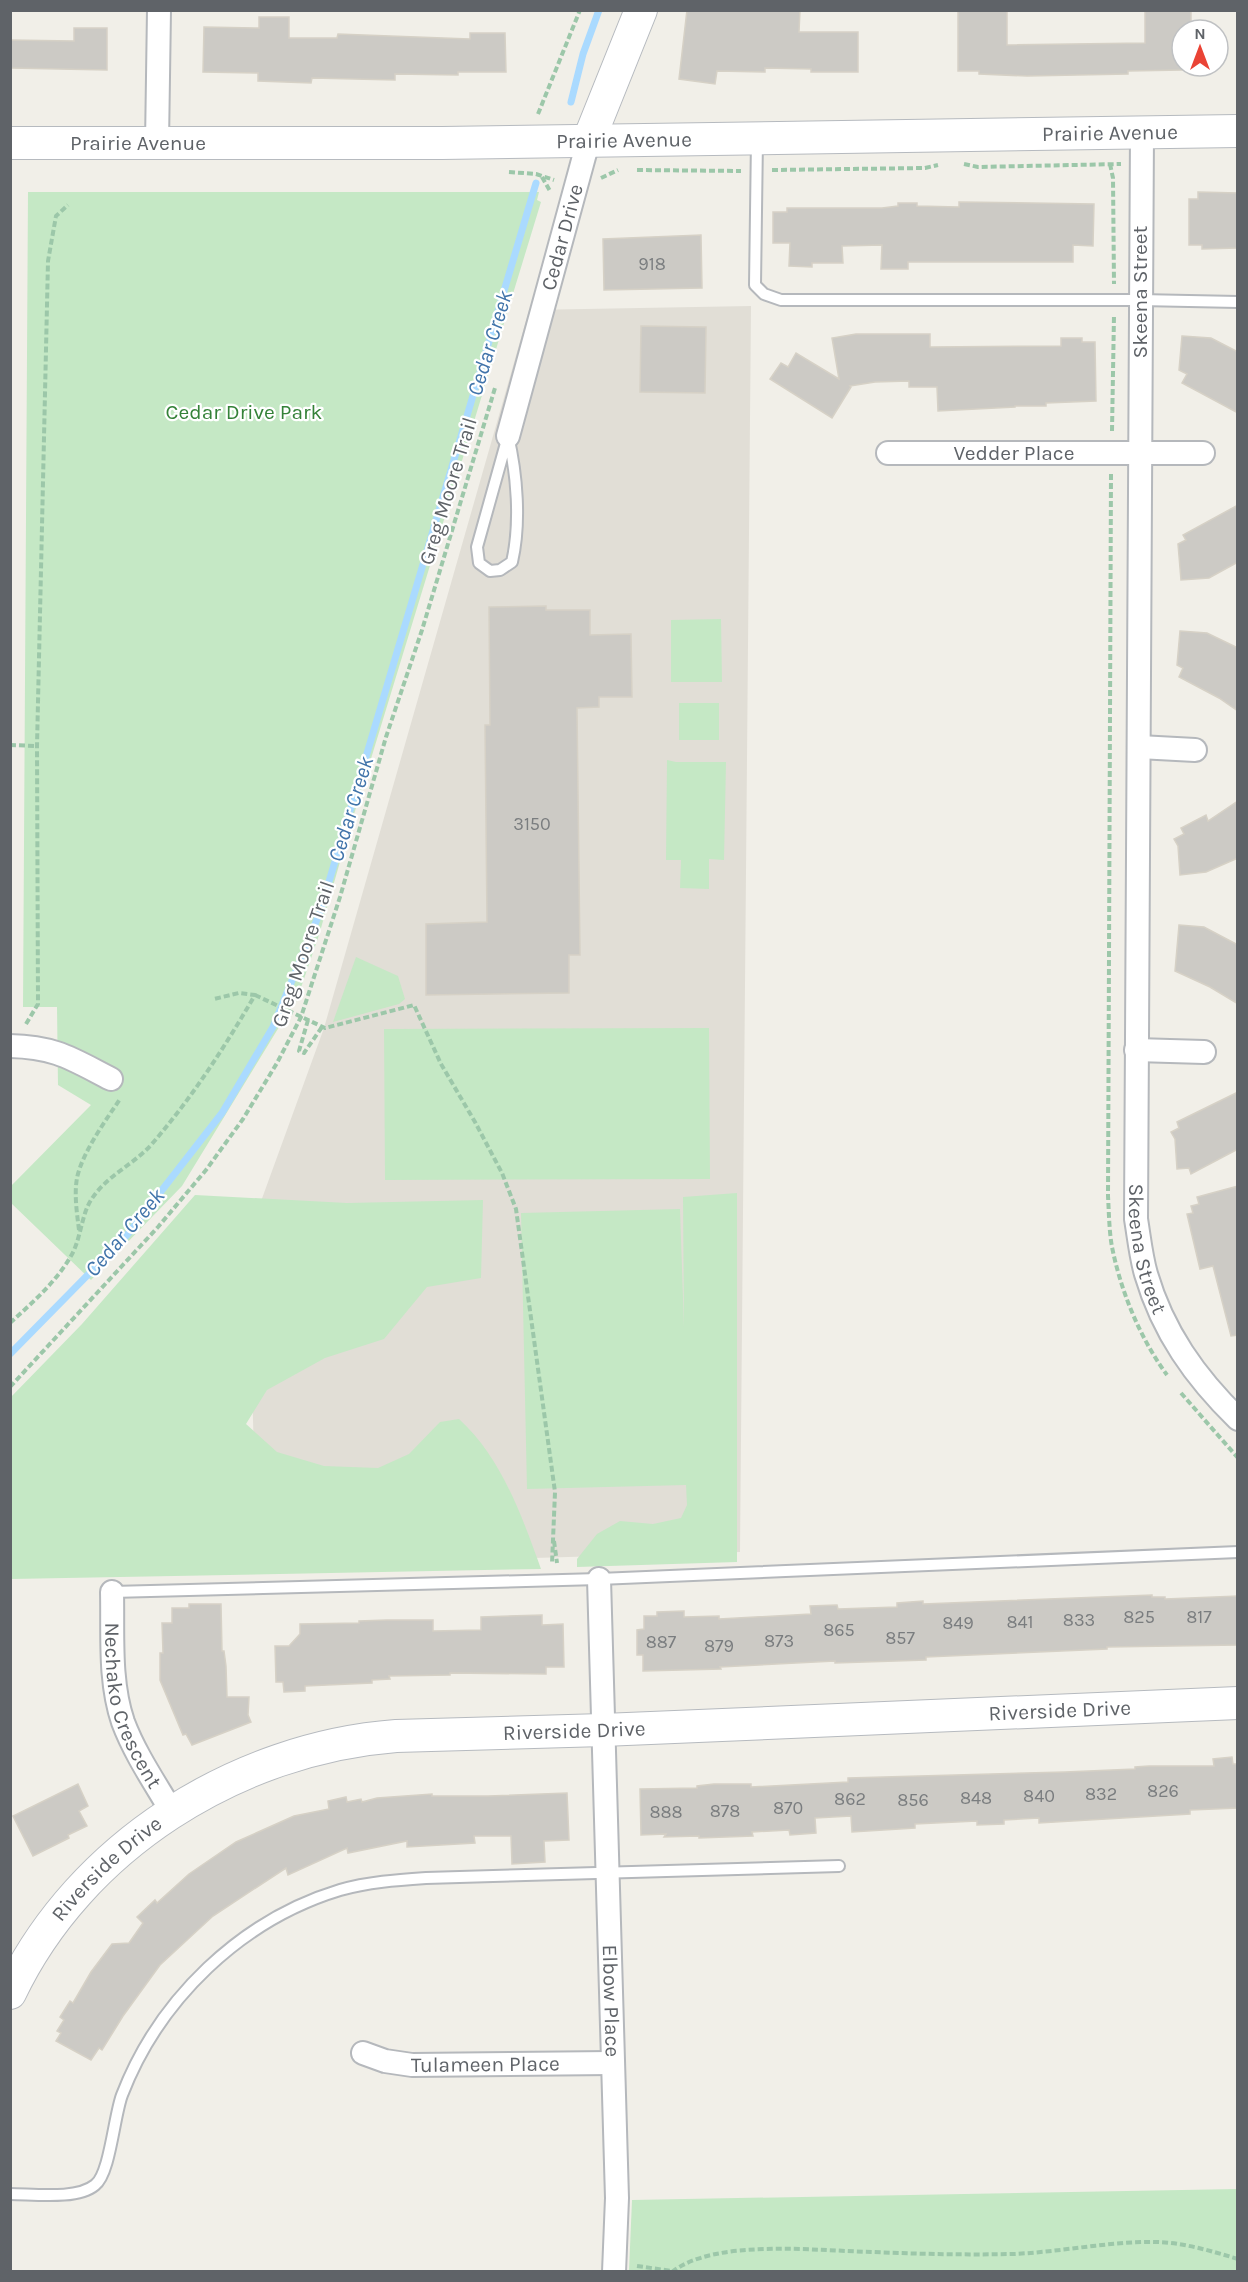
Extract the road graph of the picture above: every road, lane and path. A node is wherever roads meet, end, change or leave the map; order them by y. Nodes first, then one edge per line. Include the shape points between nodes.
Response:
1 (159, 10) edge
2 (580, 10) edge
3 (641, 10) edge
4 (538, 114) dead end
5 (1238, 131) edge
6 (1142, 132) junction
7 (757, 139) junction
8 (10, 142) edge
9 (588, 142) junction
10 (157, 143) junction
11 (941, 164) dead end
12 (958, 164) dead end
13 (1119, 164) dead end
14 (756, 171) junction
15 (543, 177) dead end
16 (595, 179) dead end
17 (551, 201) dead end
18 (68, 205) dead end
19 (1140, 300) junction
20 (1238, 302) edge
21 (497, 381) dead end
22 (507, 436) junction
23 (1140, 452) junction
24 (888, 453) dead end
25 (1203, 453) dead end
26 (10, 745) edge
27 (37, 746) junction
28 (1139, 747) junction
29 (1195, 750) dead end
30 (258, 996) junction
31 (214, 999) dead end
32 (301, 1017) junction
33 (308, 1020) junction
34 (322, 1026) junction
35 (17, 1046) edge
36 (1136, 1050) junction
37 (1204, 1052) dead end
38 (118, 1084) joint
39 (79, 1234) junction
40 (10, 1323) edge
41 (10, 1387) edge
42 (1238, 1419) edge
43 (554, 1540) junction
44 (1238, 1552) edge
45 (557, 1565) dead end
46 (552, 1579) junction
47 (599, 1579) junction
48 (112, 1592) joint
49 (1238, 1703) edge
50 (603, 1730) junction
51 (172, 1812) junction
52 (839, 1866) dead end
53 (608, 1873) junction
54 (10, 1993) edge
55 (363, 2053) dead end
56 (612, 2063) junction
57 (10, 2194) edge
58 (1238, 2259) edge
59 (614, 2269) edge
60 (672, 2271) edge

1 - 10 street
2 - 4 path
3 - 9 street, Cedar Drive
5 - 6 street, Prairie Avenue
6 - 7 street, Prairie Avenue
6 - 19 street, Skeena Street
7 - 9 street, Prairie Avenue
7 - 14 lane
8 - 10 street, Prairie Avenue
9 - 10 street, Prairie Avenue
9 - 22 street, Cedar Drive
11 - 14 path via 925,168
12 - 13 path
14 - 16 path via 617,170
14 - 19 lane via 755,285 764,294 781,300
15 - 17 path
18 - 27 path via 56,216 48,261
19 - 20 lane
19 - 23 street, Skeena Street
21 - 32 path, Greg Moore Trail
22 - 22 lane via 514,463 516,546 512,562 490,571 479,563 477,547
23 - 24 street, Vedder Place
23 - 25 street
23 - 28 street, Skeena Street
26 - 27 path
27 - 35 path via 38,1004
28 - 29 street
28 - 36 street, Skeena Street
30 - 31 path via 240,993
30 - 32 path
30 - 39 path via 187,1102 149,1147 104,1184 90,1201
32 - 33 path
32 - 41 path, Greg Moore Trail via 243,1119 206,1170
33 - 34 path
33 - 34 path via 299,1051 304,1053
34 - 43 path via 414,1005 441,1064 502,1173 516,1209 555,1492
35 - 38 street via 57,1052
36 - 37 street
36 - 42 street, Skeena Street via 1135,1198 1145,1273 1185,1360
38 - 39 path via 78,1176
39 - 40 path via 72,1254 57,1276
43 - 45 path
43 - 46 path
44 - 47 lane
46 - 47 lane
46 - 48 lane
47 - 50 street
48 - 51 street, Nechako Crescent via 115,1681 122,1716 138,1754
49 - 50 street, Riverside Drive
50 - 51 street, Riverside Drive via 396,1736 338,1743 243,1774
50 - 53 street, Elbow Place
51 - 54 street, Riverside Drive via 128,1845 80,1892 37,1947
52 - 53 lane
53 - 56 street, Elbow Place
53 - 57 lane via 373,1883 329,1894 264,1925 209,1965 151,2038 122,2096 107,2165 98,2183 79,2192
55 - 56 street, Tulameen Place via 412,2065
56 - 59 street, Elbow Place
58 - 60 path via 1204,2248 1160,2242 1014,2254 746,2250 698,2258
59 - 60 path

